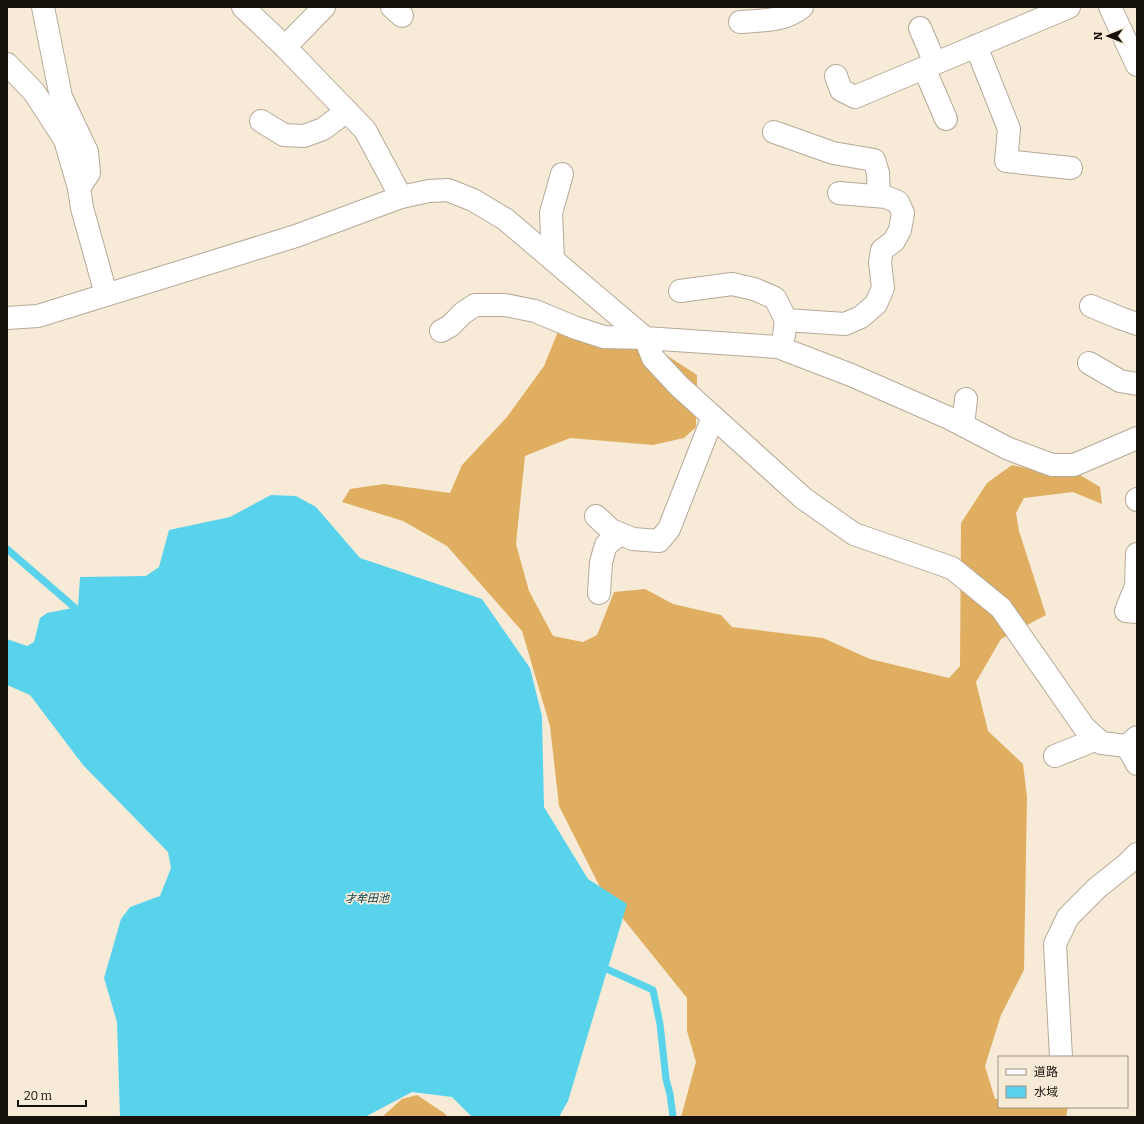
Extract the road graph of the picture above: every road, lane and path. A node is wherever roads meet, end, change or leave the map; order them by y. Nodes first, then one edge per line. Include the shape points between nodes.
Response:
1 (43, 7) edge
2 (243, 7) edge
3 (324, 7) edge
4 (802, 7) edge
5 (1069, 7) edge
6 (1110, 7) edge
7 (740, 22) dead end
8 (920, 28) dead end
9 (1131, 34) edge
10 (976, 46) junction
11 (285, 48) junction
12 (7, 64) edge
13 (1137, 65) edge
14 (930, 66) junction
15 (836, 76) dead end
16 (347, 111) junction
17 (946, 119) dead end
18 (261, 121) dead end
19 (774, 132) dead end
20 (1071, 168) dead end
21 (562, 174) dead end
22 (79, 188) junction
23 (839, 192) dead end
24 (879, 196) junction
25 (401, 197) junction
26 (553, 260) junction
27 (680, 290) dead end
28 (106, 294) junction
29 (1091, 306) dead end
30 (7, 318) edge
31 (786, 320) junction
32 (1137, 324) edge
33 (441, 330) dead end
34 (645, 338) junction
35 (782, 348) junction
36 (1089, 363) dead end
37 (1137, 384) edge
38 (966, 399) dead end
39 (713, 416) junction
40 (963, 425) junction
41 (1137, 438) edge
42 (596, 516) dead end
43 (620, 534) junction
44 (1137, 554) edge
45 (599, 593) dead end
46 (1137, 612) edge
47 (1097, 739) junction
48 (1134, 749) edge
49 (1055, 756) dead end
50 (1137, 854) edge
51 (1061, 1056) edge

1 - 22 street via 61,97 87,152 89,172
2 - 11 street
3 - 11 street
4 - 7 street via 779,19
5 - 10 street
6 - 9 street
8 - 14 street
9 - 13 street
10 - 14 street
10 - 20 street via 1009,129 1006,161
11 - 16 street
12 - 22 street via 34,92 65,140
14 - 15 street via 855,97 841,90
14 - 17 street
16 - 18 street via 323,129 304,136 284,135
16 - 25 street via 365,130
19 - 24 street via 834,152 874,160 878,172
21 - 26 street via 551,213
22 - 28 street via 82,208
23 - 24 street
24 - 31 street via 898,202 903,213 900,230 894,241 882,250 880,262 883,288 876,304 861,317 845,324
25 - 26 street via 448,190 473,200 505,219
25 - 28 street via 296,236
26 - 34 street
27 - 31 street via 732,284 754,289 775,298
28 - 30 street via 38,316
29 - 32 street
31 - 35 street
33 - 34 street via 475,306 505,306 535,311 604,337
34 - 35 street
34 - 39 street via 653,358
35 - 40 street via 851,375
36 - 37 street via 1120,381
38 - 40 street
39 - 43 street via 669,529 659,541 633,539
39 - 47 street via 803,498 854,534 952,568 1002,608 1084,727
40 - 41 street via 1009,449 1052,465 1074,465
42 - 43 street via 611,530
43 - 45 street via 606,545 601,562
44 - 46 street via 1136,586 1126,611
47 - 48 street via 1101,743
47 - 49 street
50 - 51 street via 1068,917 1055,944

